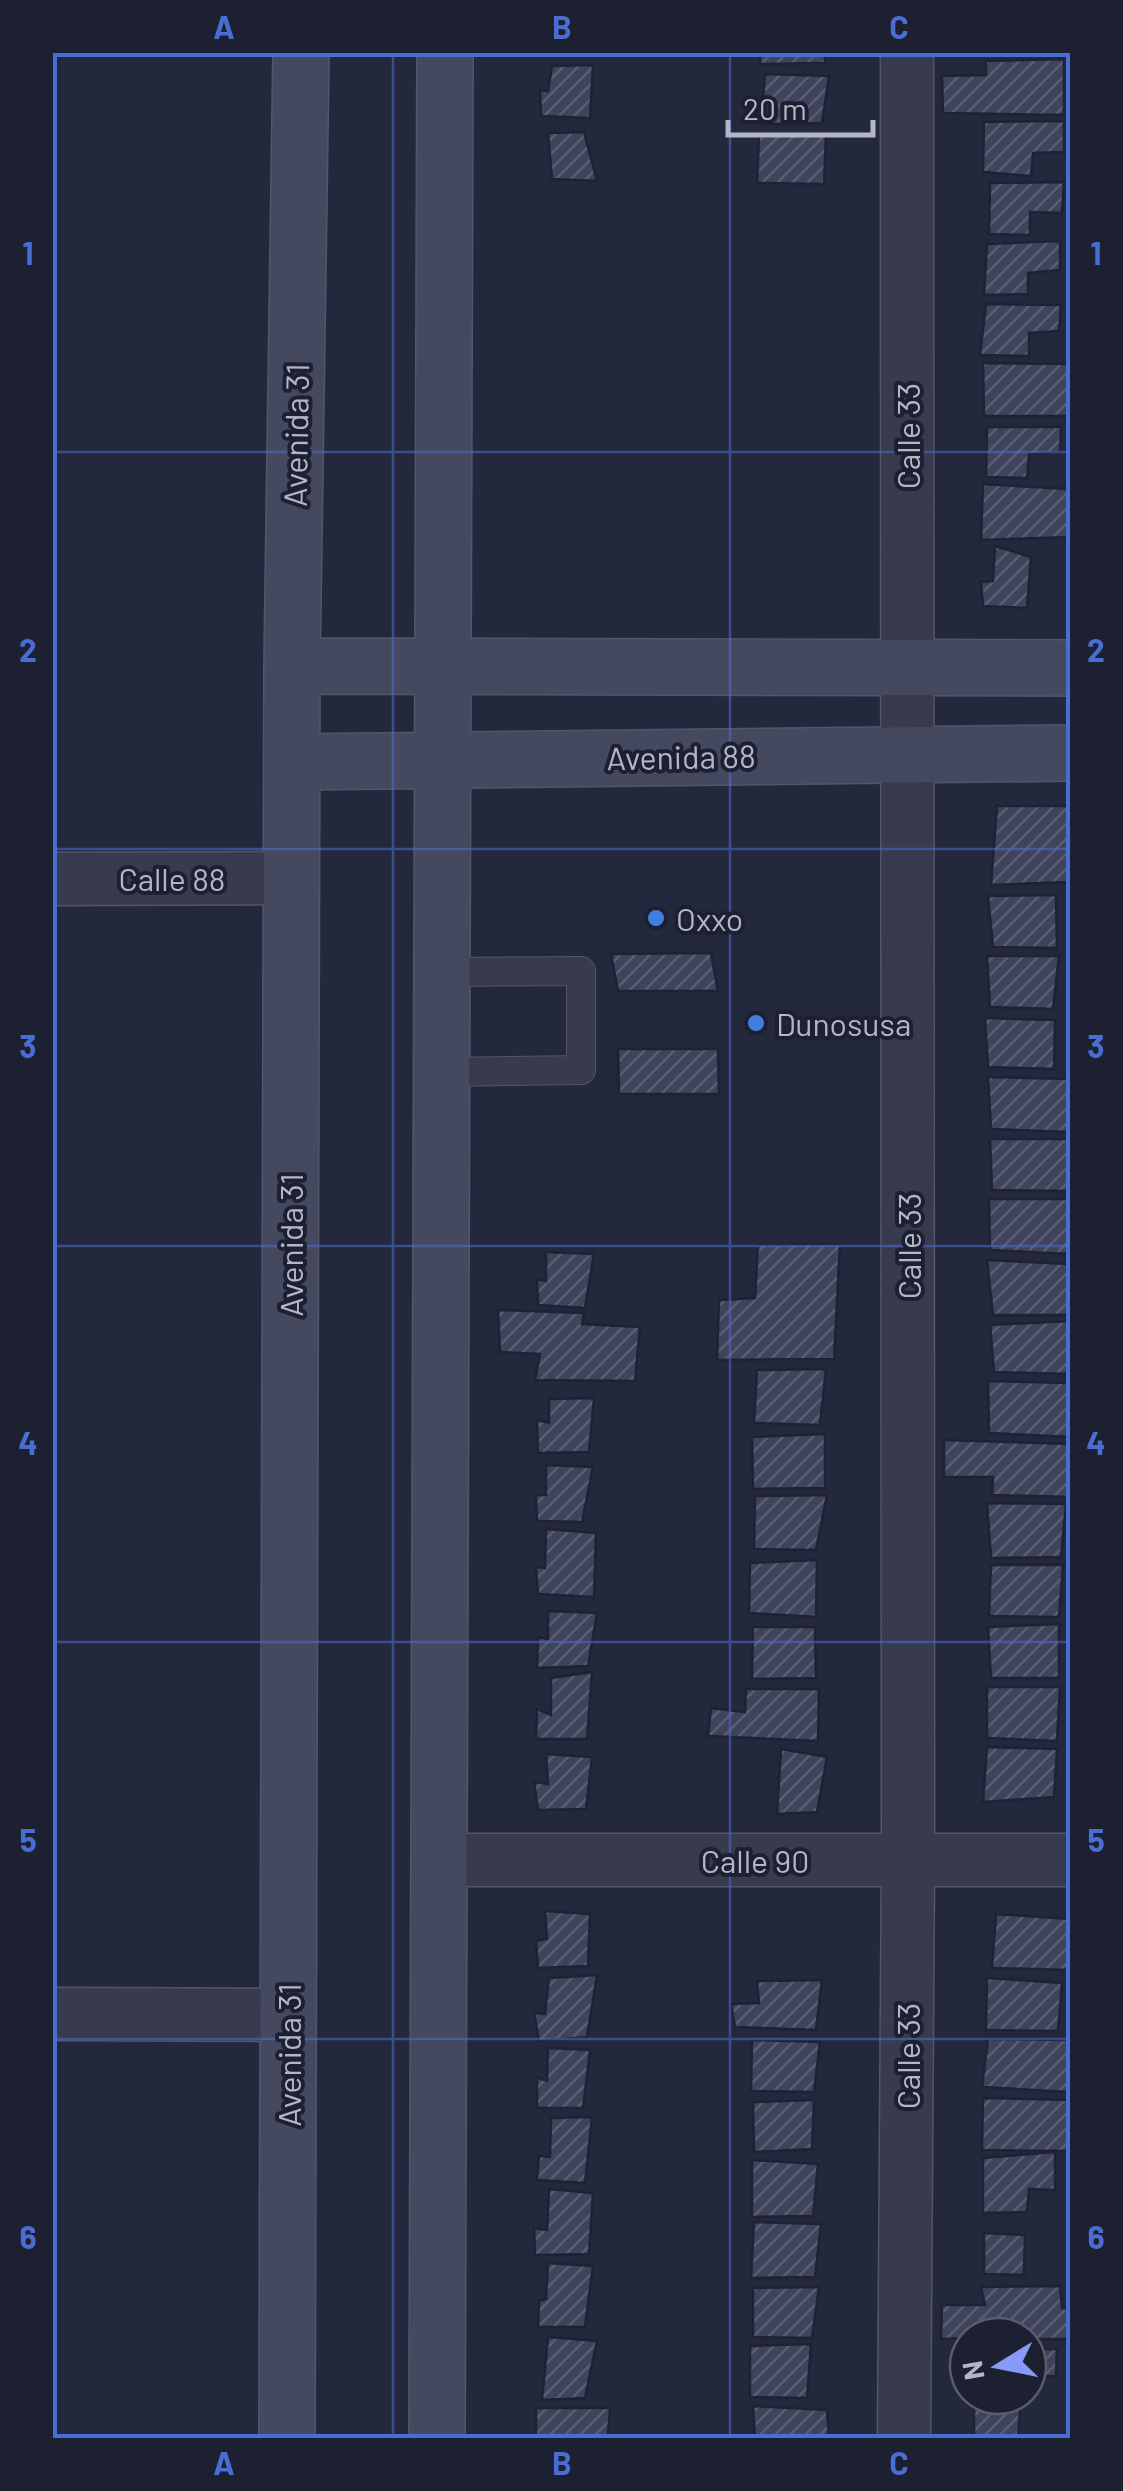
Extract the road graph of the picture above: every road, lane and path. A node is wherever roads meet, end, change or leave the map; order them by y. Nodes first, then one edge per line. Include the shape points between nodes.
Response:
1 (300, 52) edge
2 (445, 52) edge
3 (907, 52) edge
4 (292, 666) junction
5 (443, 666) junction
6 (906, 668) junction
7 (1070, 668) edge
8 (1070, 753) edge
9 (907, 754) junction
10 (443, 759) junction
11 (292, 762) junction
12 (52, 878) edge
13 (291, 878) junction
14 (442, 972) junction
15 (441, 1072) junction
16 (439, 1860) junction
17 (908, 1860) junction
18 (1070, 1860) edge
19 (52, 2014) edge
20 (288, 2015) junction
21 (286, 2438) edge
22 (437, 2438) edge
23 (904, 2438) edge

1 - 4 main road, Avenida 31
2 - 5 main road
3 - 6 street, Calle 33
4 - 5 main road
4 - 11 main road, Avenida 31
5 - 6 main road
5 - 10 main road
6 - 7 main road
6 - 9 street, Calle 33
8 - 9 main road, Avenida 88
9 - 10 main road, Avenida 88
9 - 17 street, Calle 33
10 - 11 main road, Avenida 88
10 - 14 main road
11 - 13 main road, Avenida 31
12 - 13 street, Calle 88
13 - 20 main road, Avenida 31
14 - 15 main road
14 - 15 lane via 581,971 581,1070
15 - 16 main road
16 - 17 street, Calle 90
16 - 22 main road
17 - 18 street, Calle 90
17 - 23 street, Calle 33
19 - 20 street
20 - 21 main road, Avenida 31

